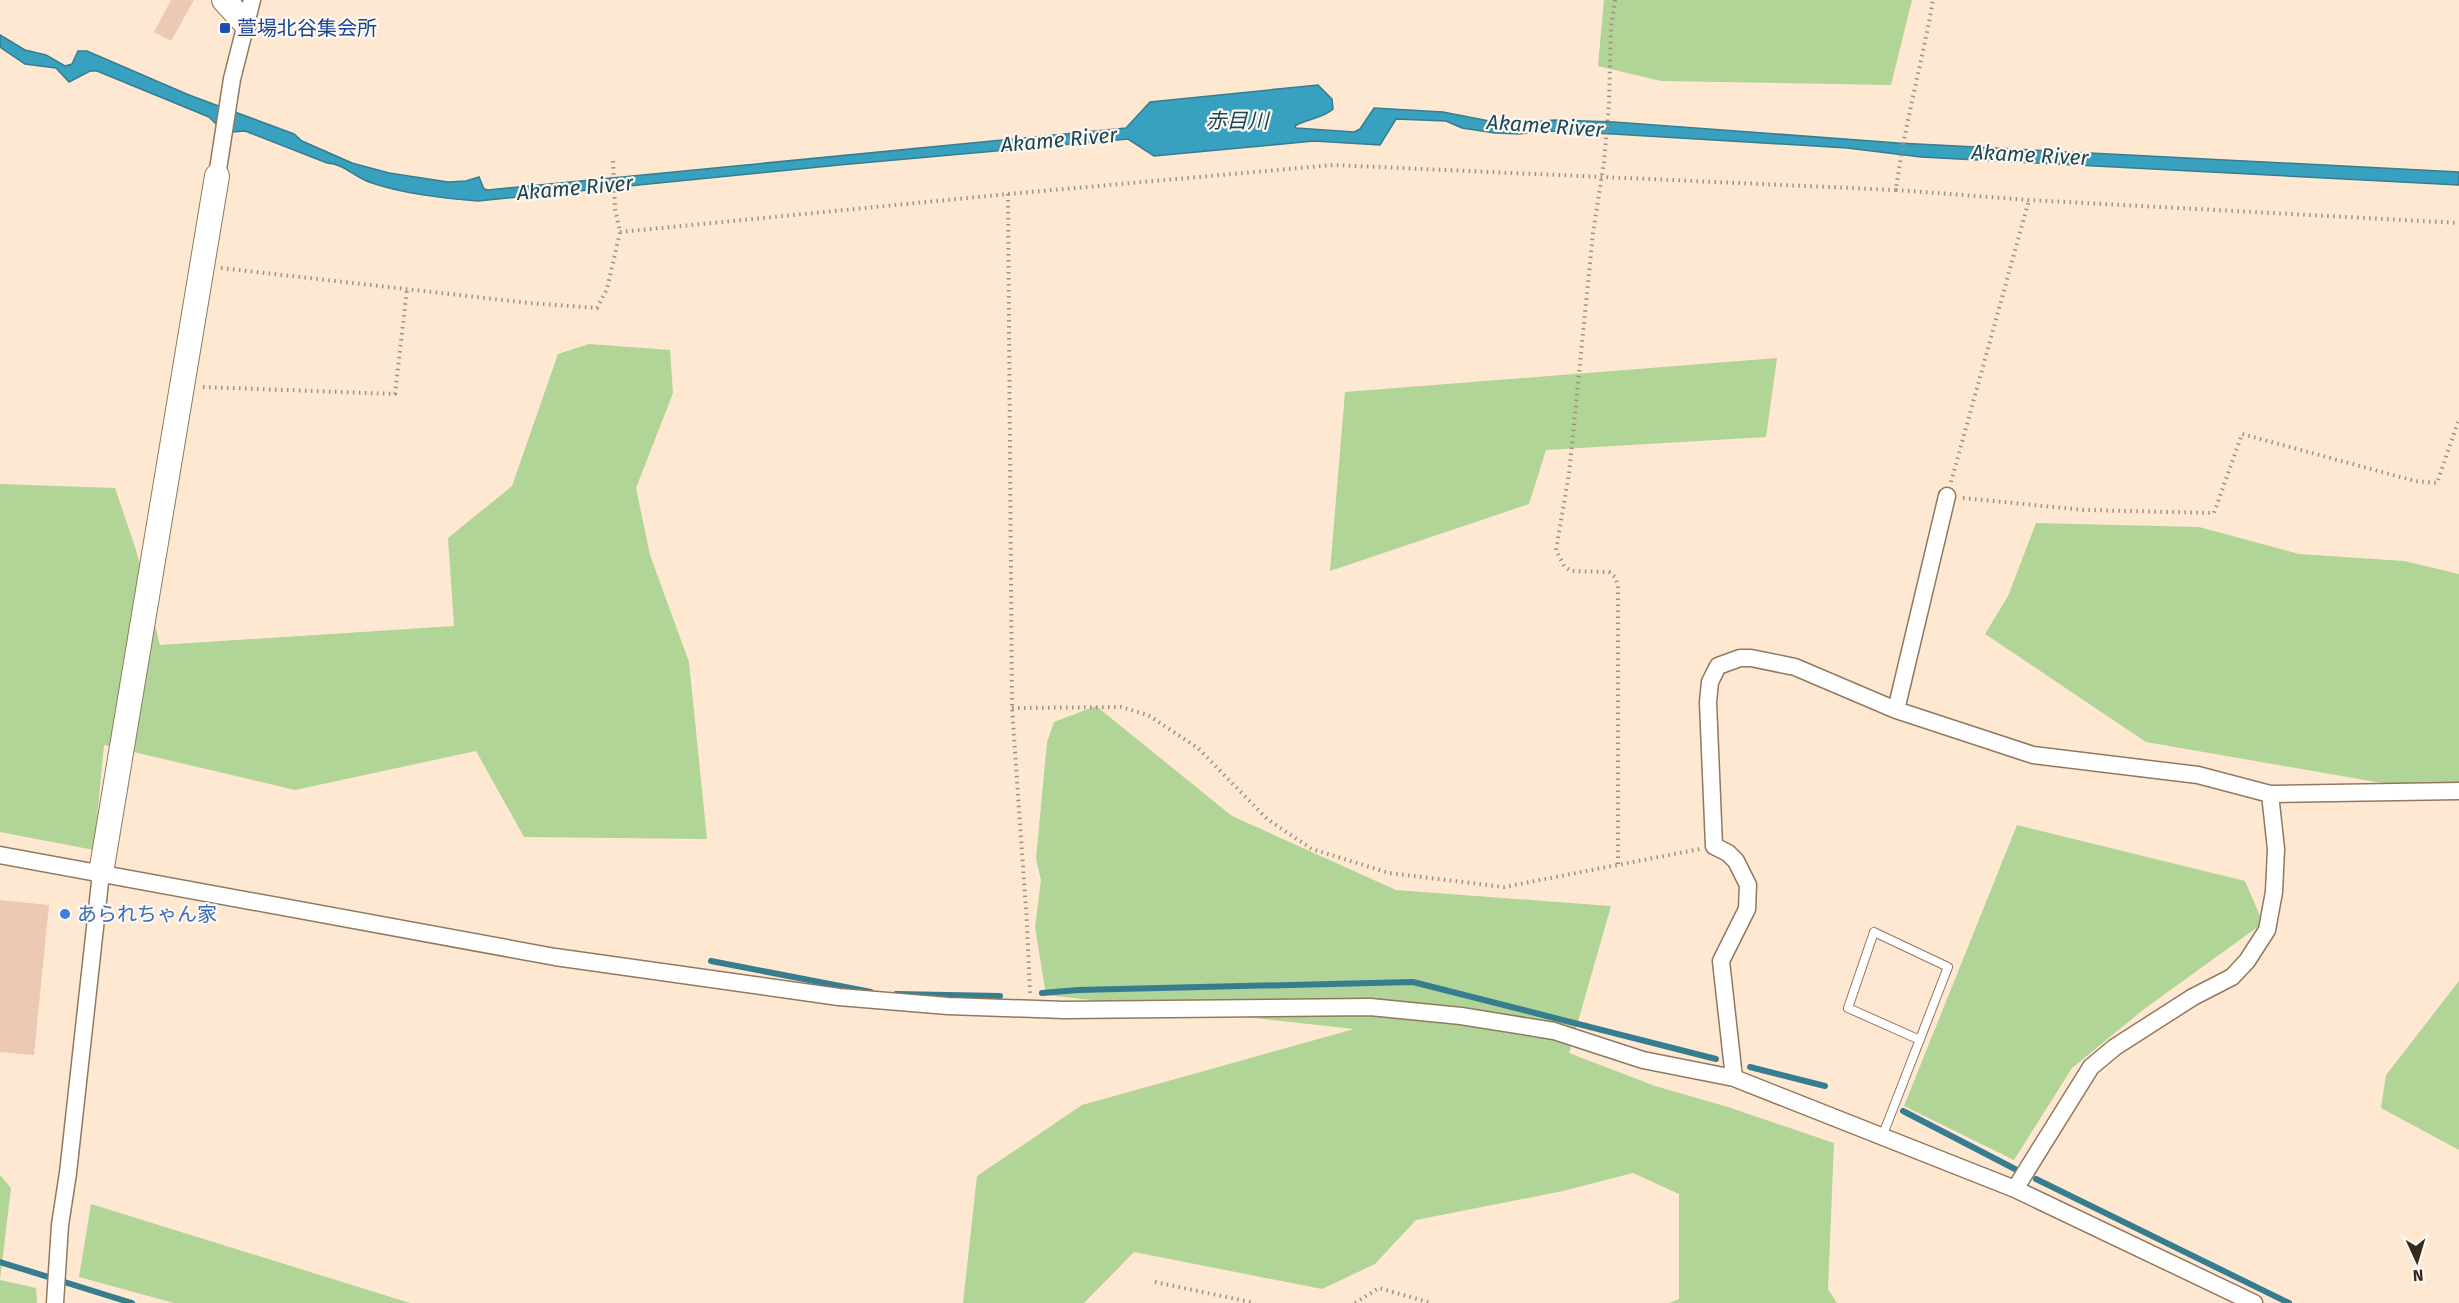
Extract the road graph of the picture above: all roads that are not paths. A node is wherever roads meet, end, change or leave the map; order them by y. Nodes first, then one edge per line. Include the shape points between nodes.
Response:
1 (224, 0) edge
2 (252, 0) edge
3 (245, 23) junction
4 (216, 176) joint
5 (1947, 496) road end
6 (1896, 710) junction
7 (2459, 791) edge
8 (2270, 794) junction
9 (0, 855) edge
10 (101, 873) junction
11 (1920, 1040) junction
12 (1734, 1078) junction
13 (1882, 1137) junction
14 (2015, 1189) junction
15 (55, 1303) edge
16 (2254, 1303) edge

1 - 3 street
2 - 3 street
3 - 4 street
4 - 10 street
5 - 6 street
6 - 8 street via 2033,754 2198,775
6 - 12 street via 1795,667 1751,658 1718,666 1710,682 1714,846 1736,861 1748,885 1747,909 1720,962
7 - 8 street
8 - 14 street via 2276,849 2267,930 2232,977 2193,997 2091,1067
9 - 10 street
10 - 12 street via 555,957 839,998 1064,1011 1370,1007 1554,1031 1643,1060
10 - 15 street via 60,1225
11 - 11 lane via 1947,967 1874,932 1848,1008
11 - 13 lane
12 - 13 street
13 - 14 street
14 - 16 street

